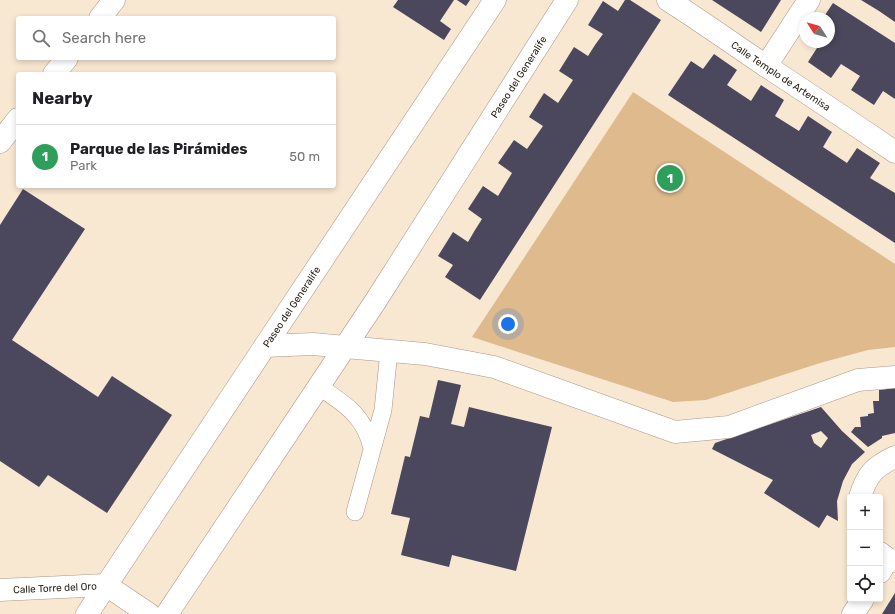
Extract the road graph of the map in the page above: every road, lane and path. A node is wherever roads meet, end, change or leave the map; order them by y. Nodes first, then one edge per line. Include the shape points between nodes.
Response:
1 (114, 0) edge
2 (495, 0) edge
3 (567, 0) edge
4 (668, 0) edge
5 (809, 0) edge
6 (102, 16) edge
7 (65, 60) edge
8 (766, 66) junction
9 (56, 72) edge
10 (16, 122) edge
11 (0, 142) edge
12 (895, 152) edge
13 (265, 346) junction
14 (344, 347) junction
15 (389, 351) junction
16 (895, 377) edge
17 (318, 386) junction
18 (372, 448) junction
19 (895, 457) edge
20 (861, 494) edge
21 (354, 512) dead end
22 (106, 585) junction
23 (0, 590) edge
24 (861, 602) edge
25 (87, 614) edge
26 (149, 614) edge
27 (167, 614) edge
28 (854, 614) edge

1 - 6 street
2 - 13 street, Paseo del Generalife
3 - 14 street, Paseo del Generalife
4 - 8 street, Calle Templo de Artemisa
5 - 8 street
7 - 9 street
8 - 12 street, Calle Templo de Artemisa
10 - 11 street
13 - 14 street via 313,344
13 - 22 street, Paseo del Generalife
14 - 15 street
14 - 17 street, Paseo del Generalife
15 - 16 street via 425,354 494,367 675,432 730,428 858,380
15 - 18 lane via 383,410
17 - 18 lane via 343,402 360,418 369,435
17 - 27 street, Paseo del Generalife
18 - 21 lane
19 - 20 street via 878,465 864,482
22 - 23 street, Calle Torre del Oro
22 - 25 street, Paseo del Generalife
22 - 26 street, Calle Torre del Oro
24 - 28 street

